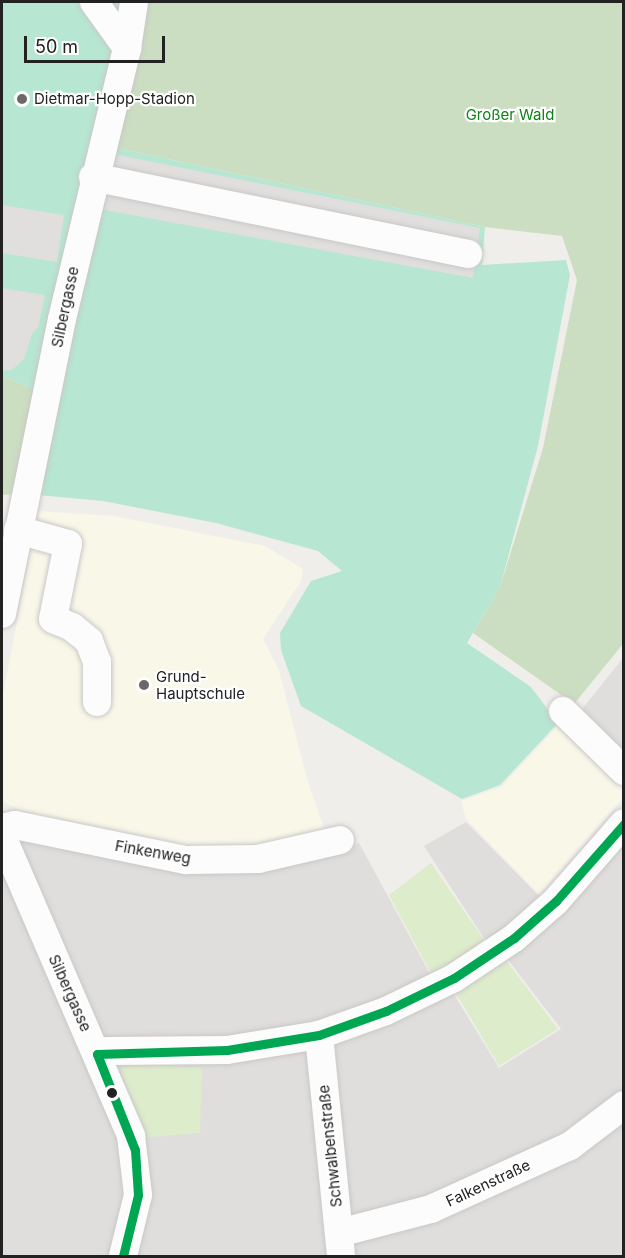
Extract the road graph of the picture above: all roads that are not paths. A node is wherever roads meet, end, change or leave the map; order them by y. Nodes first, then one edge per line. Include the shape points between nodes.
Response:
1 (94, 2) edge
2 (134, 2) edge
3 (127, 48) junction
4 (93, 177) junction
5 (468, 254) dead end
6 (11, 537) edge
7 (2, 614) edge
8 (97, 702) dead end
9 (563, 711) dead end
10 (624, 771) edge
11 (624, 823) edge
12 (2, 828) edge
13 (2, 836) edge
14 (340, 840) dead end
15 (319, 1035) junction
16 (97, 1054) junction
17 (624, 1105) edge
18 (340, 1245) edge
19 (123, 1257) edge

1 - 3 street
2 - 3 street, Silbergasse
3 - 4 street, Silbergasse
4 - 5 street
4 - 6 street, Silbergasse
6 - 7 street, Silbergasse
6 - 8 street via 68,544 53,619 72,627 89,641 97,662
9 - 10 street
11 - 15 street via 556,901 514,938 454,978 386,1011
12 - 14 street, Finkenweg via 15,825 186,860 258,859
13 - 16 street, Silbergasse
15 - 16 street via 227,1050
15 - 18 street, Schwalbenstraße
16 - 19 street, Silbergasse via 135,1150 138,1195
17 - 18 street, Falkenstraße via 570,1146

